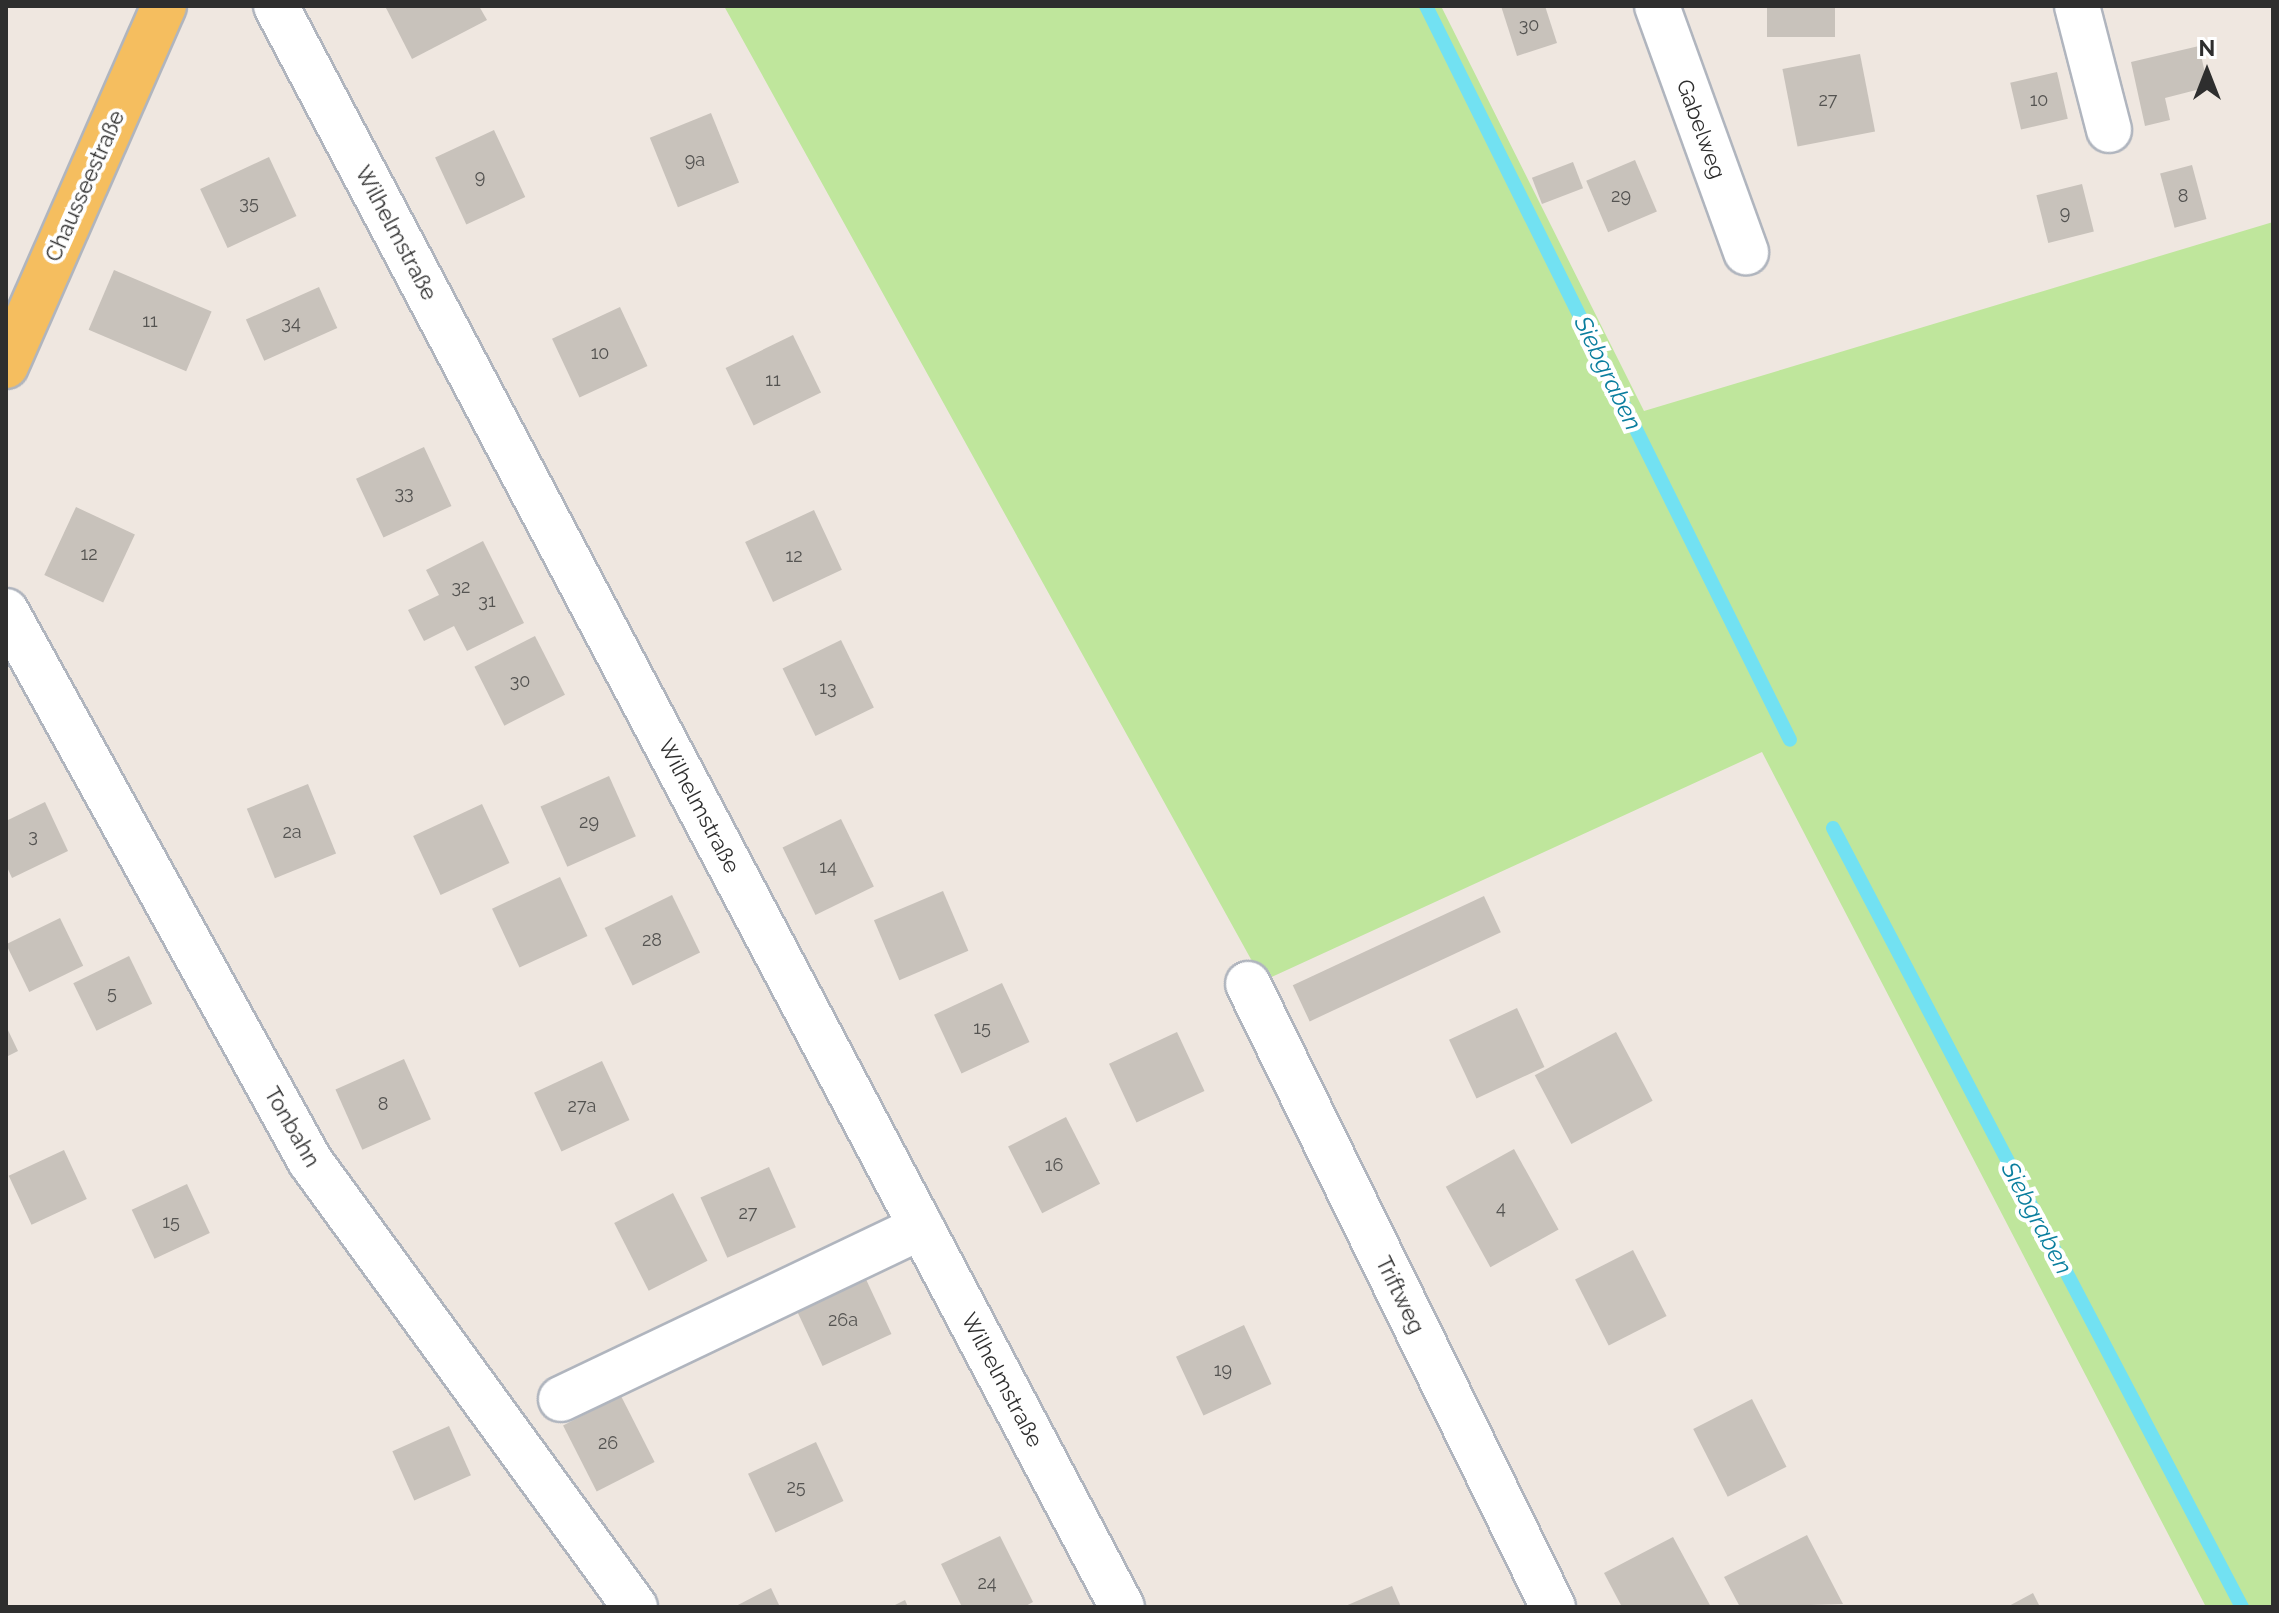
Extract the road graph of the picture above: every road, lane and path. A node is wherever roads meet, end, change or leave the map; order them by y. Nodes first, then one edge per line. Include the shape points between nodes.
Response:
1 (164, 6) edge
2 (276, 6) edge
3 (1657, 6) edge
4 (2077, 6) edge
5 (2109, 130) dead end
6 (1746, 252) dead end
7 (6, 366) edge
8 (6, 611) edge
9 (1248, 984) dead end
10 (921, 1227) junction
11 (561, 1399) dead end
12 (635, 1607) edge
13 (1122, 1607) edge
14 (1553, 1607) edge

1 - 7 main road, Chausseestraße
2 - 10 street, Wilhelmstraße
3 - 6 street, Gabelweg
4 - 5 street
8 - 12 street, Tonbahn via 310,1161
9 - 14 street, Triftweg
10 - 11 street
10 - 13 street, Wilhelmstraße

